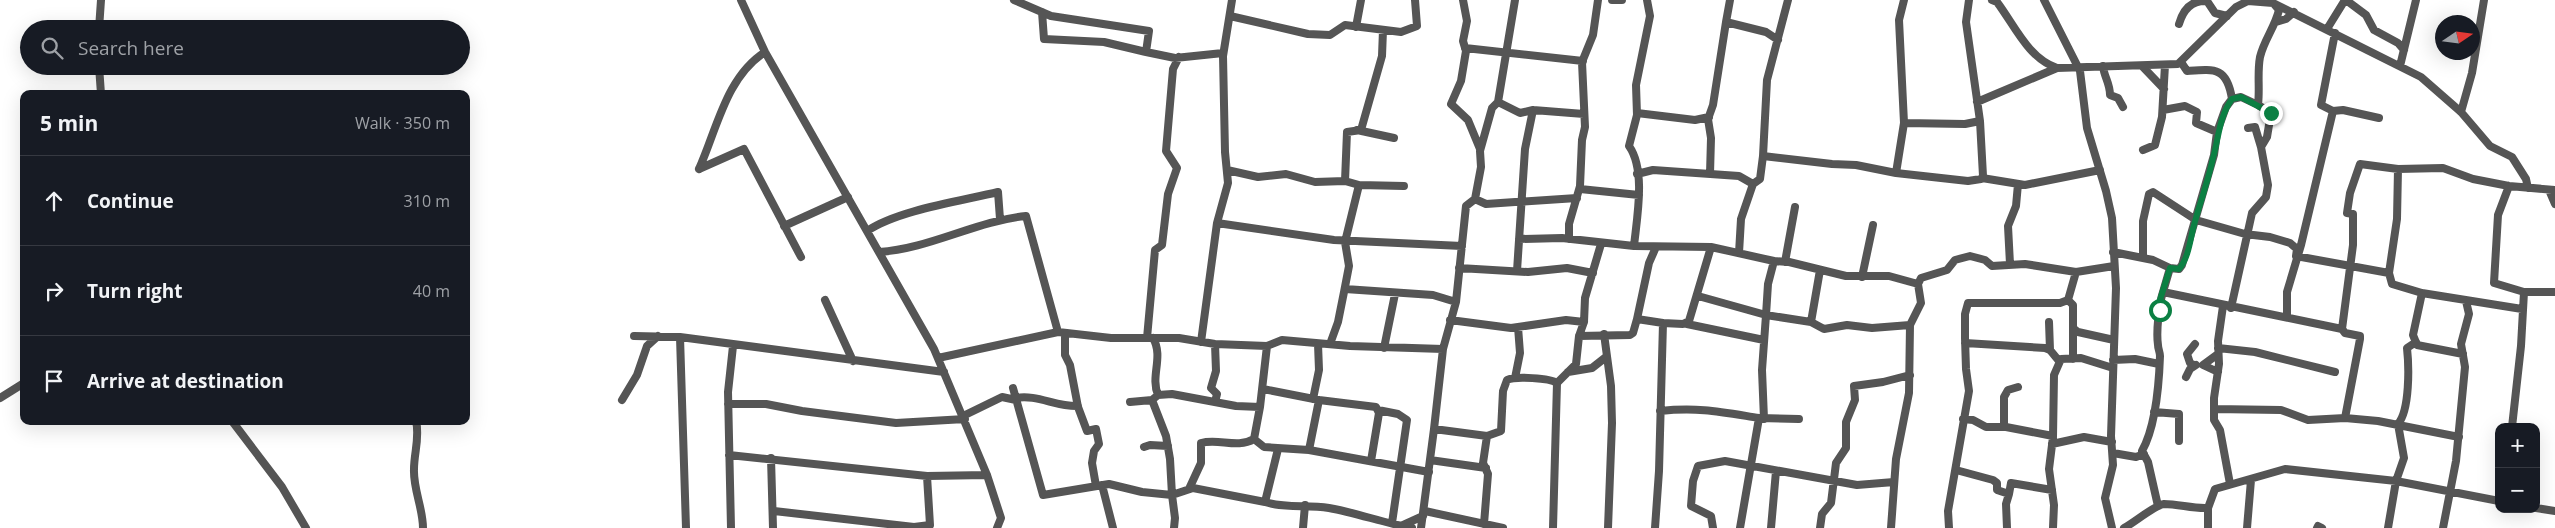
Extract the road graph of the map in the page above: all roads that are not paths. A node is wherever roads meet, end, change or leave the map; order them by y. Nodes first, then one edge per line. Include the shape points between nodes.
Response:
1 (100, 0) edge
2 (741, 0) edge
3 (1014, 0) edge
4 (1232, 0) edge
5 (1362, 0) edge
6 (1415, 0) edge
7 (1463, 0) edge
8 (1515, 0) edge
9 (1598, 0) edge
10 (1612, 0) edge
11 (1622, 0) edge
12 (1647, 0) edge
13 (1730, 0) edge
14 (1788, 0) edge
15 (1904, 0) edge
16 (1969, 0) edge
17 (1992, 0) edge
18 (2044, 0) edge
19 (2346, 0) edge
20 (2416, 0) edge
21 (2484, 0) edge
22 (2248, 1) edge
23 (2273, 1) edge
24 (1042, 12) junction
25 (2294, 12) junction
26 (1230, 16) junction
27 (2227, 16) junction
28 (99, 20) edge
29 (1726, 22) junction
30 (2276, 22) junction
31 (2180, 24) dead end
32 (1356, 27) junction
33 (2327, 29) junction
34 (1382, 30) junction
35 (2335, 33) junction
36 (1778, 40) junction
37 (1465, 48) junction
38 (2404, 50) junction
39 (765, 52) junction
40 (1146, 52) junction
41 (1223, 53) junction
42 (1508, 54) junction
43 (1179, 57) junction
44 (1582, 61) junction
45 (2181, 62) junction
46 (2104, 66) junction
47 (2142, 66) junction
48 (2165, 66) junction
49 (2400, 66) junction
50 (2079, 67) junction
51 (2057, 68) junction
52 (100, 75) edge
53 (2164, 89) junction
54 (101, 90) edge
55 (2232, 99) junction
56 (1498, 102) junction
57 (1977, 102) junction
58 (2258, 105) junction
59 (2123, 107) dead end
60 (1533, 110) junction
61 (2163, 110) junction
62 (2333, 111) junction
63 (2461, 112) junction
64 (1637, 113) junction
65 (1584, 114) junction
66 (1709, 117) junction
67 (2379, 118) dead end
68 (1980, 121) junction
69 (1904, 123) junction
70 (2248, 128) dead end
71 (1357, 130) junction
72 (2217, 132) junction
73 (1394, 138) dead end
74 (2262, 147) junction
75 (1480, 149) junction
76 (2142, 150) dead end
77 (1763, 156) junction
78 (2398, 169) junction
79 (1227, 170) junction
80 (2100, 170) junction
81 (1896, 173) junction
82 (1637, 174) junction
83 (1710, 174) junction
84 (1982, 178) junction
85 (1345, 181) junction
86 (1753, 184) junction
87 (2018, 184) junction
88 (1359, 186) junction
89 (1404, 186) dead end
90 (2509, 186) junction
91 (2528, 188) junction
92 (1580, 189) junction
93 (2552, 190) edge
94 (1639, 195) junction
95 (848, 197) junction
96 (1577, 198) junction
97 (1475, 199) junction
98 (1522, 203) junction
99 (2555, 204) edge
100 (1795, 207) dead end
101 (1000, 219) junction
102 (2196, 220) junction
103 (1217, 223) junction
104 (1873, 225) dead end
105 (784, 226) junction
106 (868, 231) junction
107 (2248, 234) junction
108 (1519, 239) junction
109 (1569, 239) junction
110 (1346, 240) junction
111 (1601, 244) junction
112 (1462, 246) junction
113 (1634, 246) junction
114 (1656, 247) junction
115 (1711, 248) junction
116 (879, 252) junction
117 (2113, 252) junction
118 (1739, 253) junction
119 (2296, 256) junction
120 (801, 257) dead end
121 (2143, 258) junction
122 (1774, 261) junction
123 (1785, 262) junction
124 (2010, 264) junction
125 (2114, 266) junction
126 (2350, 267) junction
127 (1459, 268) junction
128 (2170, 268) junction
129 (1820, 270) junction
130 (1518, 271) junction
131 (2076, 272) junction
132 (1593, 274) junction
133 (2389, 274) junction
134 (1862, 277) junction
135 (1918, 284) junction
136 (1345, 289) junction
137 (2163, 292) junction
138 (2524, 292) junction
139 (2555, 292) edge
140 (2422, 293) junction
141 (1396, 294) junction
142 (1698, 296) junction
143 (825, 300) dead end
144 (2068, 300) junction
145 (2466, 301) junction
146 (1456, 302) junction
147 (2479, 303) junction
148 (2227, 307) junction
149 (2522, 309) junction
150 (2469, 314) junction
151 (1766, 315) junction
152 (2287, 316) junction
153 (1637, 319) junction
154 (1450, 320) junction
155 (1584, 322) junction
156 (1811, 322) junction
157 (2048, 322) dead end
158 (1663, 323) junction
159 (1687, 324) junction
160 (1910, 325) junction
161 (1518, 327) junction
162 (2073, 328) junction
163 (2342, 329) junction
164 (1061, 332) junction
165 (1604, 334) junction
166 (634, 336) dead end
167 (658, 336) junction
168 (1579, 336) junction
169 (680, 337) junction
170 (1150, 338) junction
171 (1764, 340) junction
172 (2114, 340) junction
173 (1202, 342) junction
174 (2416, 342) junction
175 (1965, 343) junction
176 (1216, 344) junction
177 (1318, 344) junction
178 (1330, 344) junction
179 (2195, 344) dead end
180 (733, 346) junction
181 (1266, 346) junction
182 (1384, 348) junction
183 (1443, 349) junction
184 (2050, 350) junction
185 (2218, 351) junction
186 (2462, 354) junction
187 (1606, 356) junction
188 (938, 358) junction
189 (2073, 358) junction
190 (853, 361) junction
191 (2059, 361) junction
192 (2113, 364) junction
193 (2159, 364) junction
194 (2194, 365) junction
195 (2204, 365) junction
196 (944, 372) junction
197 (1568, 372) junction
198 (2218, 372) junction
199 (2335, 372) dead end
200 (1910, 375) junction
201 (2186, 377) dead end
202 (1515, 378) junction
203 (1557, 383) junction
204 (20, 386) edge
205 (2018, 387) dead end
206 (1013, 388) dead end
207 (1263, 389) junction
208 (0, 398) edge
209 (1155, 398) junction
210 (1016, 399) junction
211 (622, 400) dead end
212 (1316, 400) junction
213 (1130, 402) dead end
214 (1215, 402) junction
215 (728, 404) junction
216 (1078, 406) junction
217 (1260, 407) junction
218 (2214, 409) junction
219 (1378, 410) junction
220 (1660, 411) junction
221 (2154, 412) junction
222 (964, 418) junction
223 (1761, 418) junction
224 (1799, 418) dead end
225 (2345, 418) junction
226 (1963, 419) junction
227 (2512, 423) edge
228 (2398, 424) junction
229 (235, 425) edge
230 (417, 425) edge
231 (2004, 427) junction
232 (1434, 429) junction
233 (1487, 436) junction
234 (2459, 437) junction
235 (1254, 439) junction
236 (2053, 440) junction
237 (2178, 441) dead end
238 (2112, 442) junction
239 (1168, 446) junction
240 (1144, 447) dead end
241 (1278, 449) junction
242 (1310, 450) junction
243 (2113, 452) junction
244 (2144, 454) junction
245 (729, 455) junction
246 (771, 458) junction
247 (1430, 460) junction
248 (1371, 461) junction
249 (1400, 467) junction
250 (1751, 467) junction
251 (1486, 468) junction
252 (1776, 470) junction
253 (1956, 470) junction
254 (1429, 472) junction
255 (927, 476) junction
256 (987, 476) junction
257 (1835, 480) junction
258 (2251, 480) junction
259 (2396, 481) junction
260 (1894, 482) junction
261 (2230, 484) junction
262 (1099, 485) junction
263 (1189, 489) junction
264 (2052, 490) junction
265 (2450, 491) junction
266 (2009, 494) junction
267 (1172, 495) junction
268 (2495, 500) edge
269 (1265, 502) junction
270 (1305, 505) junction
271 (2158, 506) junction
272 (2208, 508) junction
273 (2540, 509) edge
274 (774, 511) junction
275 (2555, 511) edge
276 (1424, 513) junction
277 (1392, 523) junction
278 (1484, 524) junction
279 (2140, 524) edge
280 (1401, 526) junction
281 (306, 528) edge
282 (423, 528) edge
283 (686, 528) edge
284 (732, 528) edge
285 (772, 528) edge
286 (997, 528) edge
287 (1113, 528) edge
288 (1174, 528) edge
289 (1303, 528) edge
290 (1412, 528) edge
291 (1421, 528) edge
292 (1503, 528) edge
293 (1553, 528) edge
294 (1608, 528) edge
295 (1655, 528) edge
296 (1713, 528) edge
297 (1740, 528) edge
298 (1771, 528) edge
299 (1820, 528) edge
300 (1891, 528) edge
301 (1949, 528) edge
302 (2007, 528) edge
303 (2053, 528) edge
304 (2112, 528) edge
305 (2124, 528) edge
306 (2208, 528) edge
307 (2247, 528) edge
308 (2317, 528) edge
309 (2322, 528) edge
310 (2388, 528) edge
311 (2443, 528) edge

1 - 28 street
2 - 39 street
3 - 24 street
4 - 26 street
5 - 32 street
6 - 34 street via 1417,26 1401,32
7 - 37 street via 1467,20
8 - 42 street
9 - 44 street via 1593,35
10 - 11 street
12 - 64 street via 1650,16 1636,85
13 - 29 street
14 - 36 street
15 - 69 street via 1900,20
16 - 57 street via 1966,22
17 - 51 street via 1997,2 2034,56
18 - 50 street
19 - 33 street
19 - 38 street via 2366,14 2374,30
20 - 38 street
21 - 63 street via 2472,73
22 - 23 street
22 - 27 street
23 - 25 street
23 - 30 street via 2279,10
24 - 40 street via 1149,31
24 - 40 street via 1044,39 1104,42
25 - 30 street
25 - 33 street
26 - 32 street via 1308,34 1330,35 1345,25
26 - 41 street
27 - 31 street via 2215,13 2207,1 2198,1 2185,9
27 - 45 street
29 - 36 street via 1766,32
29 - 66 street
30 - 58 street via 2265,40 2260,58
32 - 34 street
33 - 35 street
34 - 71 street via 1382,56 1361,130
35 - 49 street
35 - 62 street via 2321,105
36 - 77 street via 1767,80
37 - 42 street
37 - 75 street via 1462,81 1451,104 1468,120
38 - 49 street
39 - 95 street
39 - 105 street via 738,79 728,95 699,169 744,149
40 - 43 street
41 - 43 street
41 - 79 street
42 - 44 street
42 - 56 street
43 - 170 street via 1173,70 1166,151 1177,168 1168,194 1162,245 1155,250
44 - 65 street
45 - 48 street
45 - 55 street via 2187,71 2217,71 2225,77
46 - 47 street
46 - 50 street
46 - 59 street via 2110,94 2118,98
47 - 48 street
47 - 53 street
48 - 53 street
49 - 63 street via 2427,81
50 - 51 street
50 - 80 street via 2087,128
51 - 57 street
52 - 54 street
53 - 61 street
55 - 58 street via 2241,97
55 - 72 street
56 - 60 street via 1520,113
56 - 75 street via 1492,108
57 - 68 street
58 - 74 street via 2271,113
60 - 65 street
60 - 98 street via 1525,149
61 - 72 street via 2185,106 2197,112 2196,123
61 - 76 street via 2155,146
62 - 67 street via 2344,110
62 - 119 street
63 - 91 street via 2490,146 2512,157
64 - 66 street via 1695,120
64 - 82 street via 1629,146 1634,154
65 - 92 street
66 - 83 street
68 - 69 street via 1964,124
68 - 84 street
69 - 81 street
70 - 74 street via 2255,127
71 - 73 street
71 - 85 street via 1347,132
72 - 102 street via 2214,156
74 - 107 street via 2268,185 2266,197 2252,213
75 - 97 street via 1482,167
77 - 81 street via 1856,165
77 - 86 street via 1760,179
78 - 90 street via 2443,168 2473,179
78 - 126 street via 2359,165 2347,213 2353,214
78 - 133 street via 2397,219
79 - 85 street via 1258,177 1286,174 1315,182
79 - 103 street via 1228,184
80 - 87 street
80 - 117 street via 2112,218
81 - 84 street via 1968,181
82 - 83 street via 1653,170
82 - 94 street
83 - 86 street via 1739,176
84 - 87 street
85 - 88 street
86 - 118 street via 1741,219
87 - 124 street via 2016,206 2008,226
88 - 89 street
88 - 110 street
90 - 91 street
90 - 138 street via 2498,215 2493,281
91 - 93 street
92 - 94 street
92 - 96 street
93 - 99 street
94 - 113 street
95 - 105 street
95 - 106 street
96 - 98 street
96 - 109 street via 1569,224
97 - 98 street via 1486,204
97 - 112 street via 1466,206
98 - 108 street
100 - 123 street
101 - 106 street via 998,192 930,208 877,224
101 - 116 street via 898,250
101 - 164 street via 1026,216
102 - 107 street
102 - 121 street via 2163,197 2153,192 2149,194 2143,221
102 - 128 street via 2182,265 2179,269
103 - 110 street
103 - 173 street
104 - 134 street
105 - 120 street
106 - 116 street
107 - 119 street via 2270,236 2290,243 2297,249
107 - 148 street
108 - 109 street
108 - 130 street
109 - 111 street
110 - 112 street
110 - 136 street via 1349,266
111 - 113 street
111 - 132 street
112 - 127 street
113 - 114 street
114 - 115 street
114 - 153 street via 1649,263
115 - 118 street
115 - 142 street
116 - 188 street
117 - 121 street
117 - 125 street
118 - 122 street
119 - 126 street
119 - 152 street via 2287,292
121 - 128 street
122 - 123 street
122 - 151 street via 1768,284
123 - 129 street
124 - 131 street
124 - 135 street via 1992,266 1985,260 1970,256 1955,260 1947,270 1921,278
125 - 131 street
125 - 172 street
126 - 133 street
126 - 163 street
127 - 130 street
127 - 146 street
128 - 137 street
129 - 134 street
129 - 156 street
130 - 132 street via 1567,268
131 - 144 street
132 - 155 street via 1585,298
133 - 140 street via 2390,282 2396,286
134 - 135 street via 1889,276
135 - 160 street via 1921,304
136 - 141 street
136 - 178 street
137 - 148 street
137 - 193 street via 2159,303
138 - 139 street
138 - 149 street
140 - 145 street
140 - 174 street via 2413,335
141 - 146 street via 1434,295
141 - 182 street
142 - 151 street
142 - 159 street
143 - 190 street
144 - 162 street via 2073,305
144 - 175 street via 2060,303 1968,303
145 - 147 street
145 - 150 street
146 - 154 street
147 - 149 street
147 - 150 street
148 - 152 street
148 - 185 street
149 - 227 street
150 - 186 street via 2461,344
151 - 156 street
151 - 171 street
152 - 163 street
153 - 158 street
153 - 165 street via 1632,334
154 - 161 street via 1499,328
154 - 183 street
155 - 161 street via 1566,320
155 - 168 street
156 - 160 street via 1824,329 1847,325 1872,328
157 - 184 street
158 - 159 street
158 - 220 street
159 - 171 street
160 - 200 street
161 - 202 street via 1520,353
162 - 172 street
162 - 189 street
163 - 225 street via 2345,333 2360,336
164 - 170 street via 1111,338
164 - 188 street
164 - 216 street
165 - 168 street
165 - 187 street
166 - 167 street
167 - 169 street
167 - 211 street via 647,346 637,375
168 - 197 street via 1577,362
169 - 180 street
169 - 283 street
170 - 173 street
170 - 209 street via 1158,350
171 - 223 street
172 - 192 street
173 - 176 street
174 - 186 street via 2420,348
174 - 228 street via 2406,348 2408,395
175 - 184 street via 2021,345
175 - 226 street via 1969,391
176 - 181 street
176 - 214 street via 1216,371 1211,388 1217,394
177 - 178 street
177 - 181 street via 1282,340
177 - 212 street
178 - 182 street
179 - 194 street via 2187,354
180 - 190 street
180 - 215 street
181 - 207 street
182 - 183 street
183 - 232 street
184 - 191 street
185 - 195 street
185 - 198 street
185 - 199 street via 2255,352
186 - 234 street via 2466,367
187 - 197 street via 1592,368
187 - 294 street via 1612,423
188 - 196 street
189 - 191 street via 2061,358
189 - 192 street
190 - 196 street
191 - 236 street via 2053,392
192 - 193 street via 2135,359
192 - 238 street
193 - 221 street
194 - 195 street
194 - 201 street
195 - 198 street
196 - 222 street
197 - 203 street
198 - 218 street
200 - 257 street via 1854,386 1855,400 1846,422 1846,448 1836,463
200 - 260 street
202 - 203 street
202 - 233 street via 1507,380 1503,391 1501,431
203 - 293 street
204 - 208 street
205 - 231 street via 2008,390 2004,396
206 - 210 street
207 - 212 street
207 - 217 street
209 - 213 street
209 - 214 street via 1172,394
209 - 239 street
210 - 216 street via 1024,396 1069,407
210 - 222 street via 1002,396
210 - 262 street via 1043,495
212 - 219 street via 1376,407
212 - 242 street
214 - 217 street
215 - 222 street via 766,404 802,412 896,423
215 - 245 street
216 - 262 street via 1087,431 1096,429 1099,444 1092,463
217 - 235 street
218 - 225 street via 2280,410 2308,420
218 - 261 street
219 - 248 street
219 - 249 street via 1398,414 1406,420
220 - 223 street via 1687,408 1716,410
220 - 295 street
221 - 237 street via 2178,414
221 - 244 street via 2148,441 2142,450
222 - 256 street
223 - 224 street
223 - 250 street
225 - 228 street
226 - 231 street via 1986,427
226 - 253 street
228 - 234 street
228 - 259 street via 2404,458
229 - 281 street via 282,487
230 - 282 street via 414,471
231 - 236 street
232 - 233 street
232 - 247 street
233 - 251 street via 1483,462
234 - 265 street
235 - 241 street via 1264,447
235 - 263 street via 1245,444 1210,440 1201,443 1200,463
236 - 238 street via 2084,438
236 - 264 street via 2049,469
238 - 243 street
239 - 240 street
239 - 267 street
241 - 242 street
241 - 269 street
242 - 248 street
243 - 244 street via 2136,457
243 - 304 street via 2105,498
244 - 271 street
245 - 246 street
245 - 284 street
246 - 255 street
246 - 274 street
247 - 251 street
247 - 254 street
248 - 249 street
249 - 254 street
249 - 277 street
250 - 252 street
250 - 296 street via 1725,461 1698,466 1693,481 1692,506 1711,516
250 - 297 street
251 - 278 street
252 - 257 street
252 - 298 street
253 - 266 street via 1993,480 1997,483 1996,490
253 - 301 street via 1948,511
254 - 276 street
255 - 256 street
255 - 274 street via 930,526 914,527
256 - 286 street via 1001,518
257 - 260 street via 1874,485
257 - 299 street via 1831,503 1822,514
258 - 259 street via 2285,469
258 - 261 street
258 - 307 street
259 - 265 street
259 - 310 street
260 - 300 street
261 - 272 street via 2215,489
262 - 267 street
262 - 287 street
263 - 267 street
263 - 269 street
264 - 266 street via 2010,483
264 - 303 street
265 - 268 street
265 - 311 street
266 - 302 street
267 - 288 street
269 - 270 street via 1279,507
270 - 277 street via 1332,508
270 - 289 street
271 - 272 street
271 - 279 street via 2150,510
272 - 306 street
273 - 275 street
274 - 285 street
276 - 278 street
276 - 280 street
276 - 291 street
277 - 280 street
278 - 292 street
279 - 305 street
280 - 290 street
308 - 309 street

